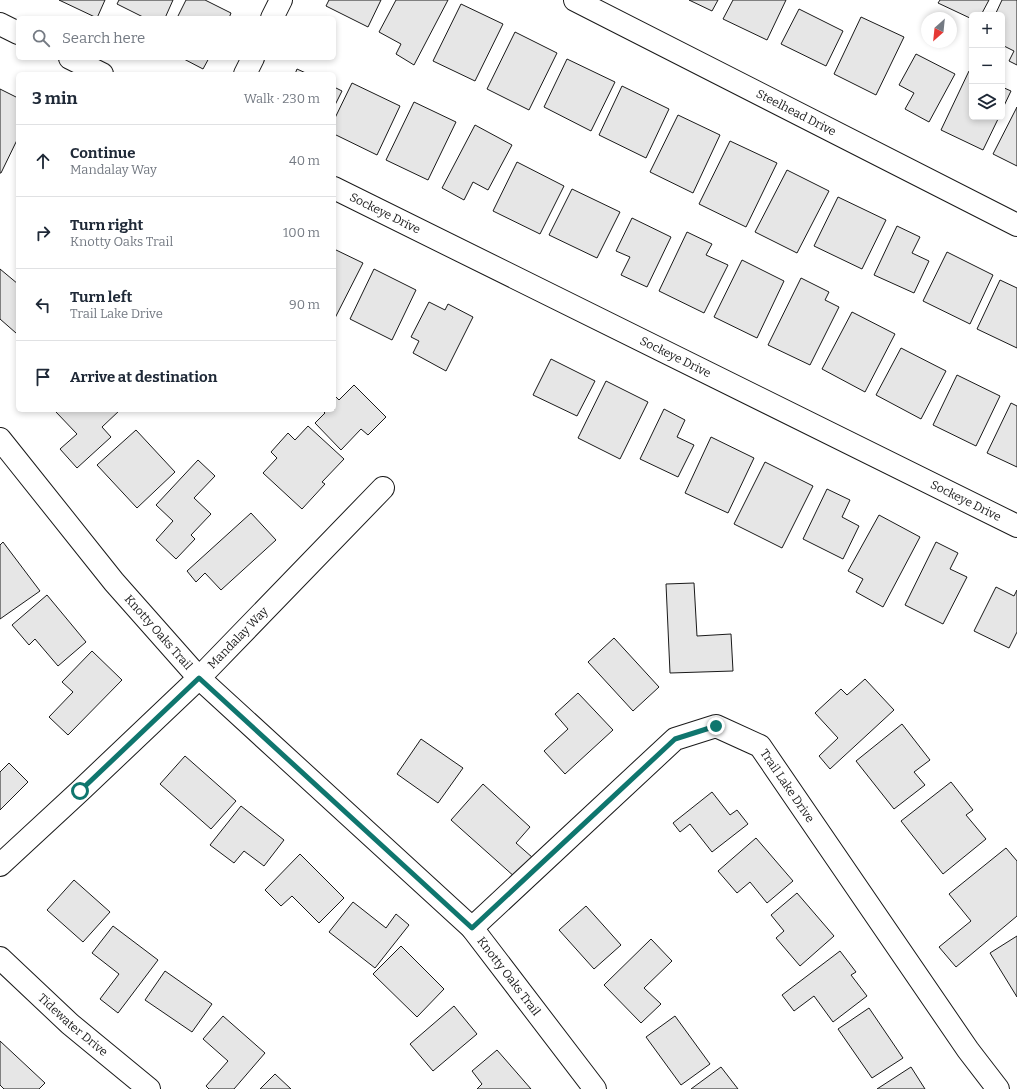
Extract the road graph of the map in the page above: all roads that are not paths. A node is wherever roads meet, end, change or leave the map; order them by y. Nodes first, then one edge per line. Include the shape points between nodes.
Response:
1 (281, 0) edge
2 (575, 0) edge
3 (273, 16) edge
4 (0, 24) edge
5 (16, 32) edge
6 (74, 60) edge
7 (252, 60) edge
8 (98, 72) edge
9 (246, 72) edge
10 (336, 189) edge
11 (1017, 225) edge
12 (0, 440) edge
13 (383, 488) dead end
14 (1017, 526) edge
15 (199, 678) junction
16 (0, 865) edge
17 (472, 928) junction
18 (0, 958) edge
19 (149, 1089) edge
20 (595, 1089) edge
21 (998, 1089) edge

1 - 3 street
2 - 11 street, Steelhead Drive
4 - 5 street
6 - 8 street
7 - 9 street
10 - 14 street, Sockeye Drive
12 - 15 street, Knotty Oaks Trail via 114,582
13 - 15 street, Mandalay Way
15 - 16 street, Mandalay Way
15 - 17 street, Knotty Oaks Trail
17 - 20 street, Knotty Oaks Trail
17 - 21 street, Trail Lake Drive via 675,739 716,726 760,746 968,1050
18 - 19 street, Tidewater Drive via 70,1024

